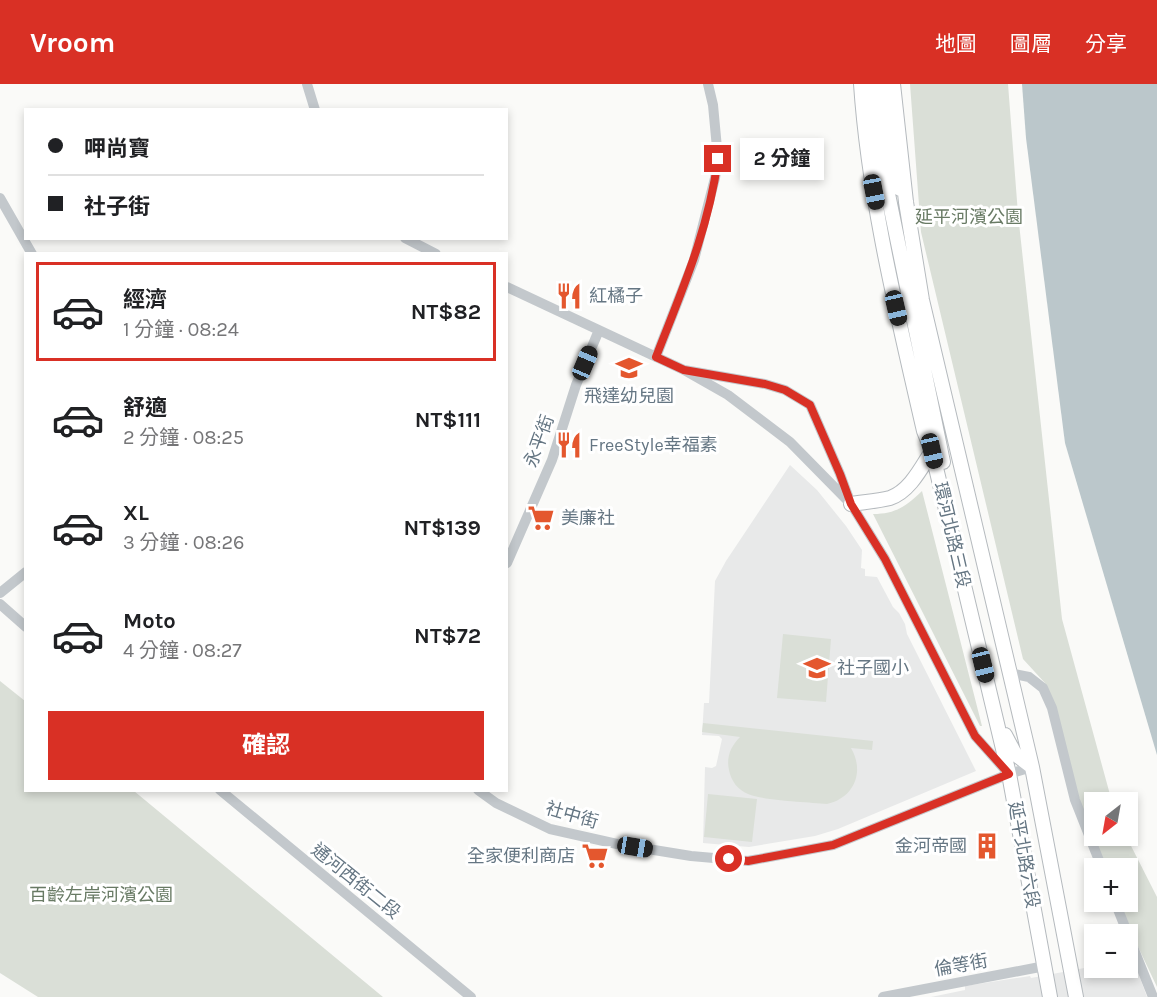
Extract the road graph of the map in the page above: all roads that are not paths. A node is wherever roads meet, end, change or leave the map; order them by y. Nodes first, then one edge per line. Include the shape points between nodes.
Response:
1 (307, 84) edge
2 (708, 84) edge
3 (861, 84) edge
4 (873, 84) edge
5 (883, 84) edge
6 (893, 84) edge
7 (314, 108) edge
8 (0, 198) edge
9 (906, 202) junction
10 (24, 240) edge
11 (409, 240) edge
12 (432, 252) edge
13 (508, 287) edge
14 (599, 330) junction
15 (656, 357) junction
16 (684, 370) junction
17 (932, 451) junction
18 (851, 504) junction
19 (508, 561) edge
20 (24, 574) edge
21 (0, 593) edge
22 (0, 604) edge
23 (24, 625) edge
24 (1009, 673) junction
25 (1032, 767) junction
26 (1009, 774) junction
27 (222, 792) edge
28 (481, 792) edge
29 (1098, 858) edge
30 (1119, 912) edge
31 (1045, 966) junction
32 (471, 997) edge
33 (884, 997) edge
34 (1050, 997) edge
35 (1076, 997) edge
36 (1153, 997) edge

1 - 7 street
2 - 15 street via 718,159 716,178 694,260
3 - 17 main road, 環河北路三段 via 874,192 892,287 924,431
4 - 25 main road via 880,155 939,443 1007,741 1015,754
5 - 9 main road via 894,175
6 - 9 main road, 環河北路三段
8 - 10 street
9 - 24 main road, 環河北路三段 via 922,300
11 - 12 street
13 - 14 street
14 - 15 street
14 - 19 street, 永平街 via 552,460
15 - 16 street
16 - 18 street via 728,395 787,440
16 - 18 street via 765,384 785,390 810,405
17 - 18 main road via 900,492
17 - 26 main road, 環河北路三段
18 - 26 street via 885,559 975,736
20 - 21 street
22 - 23 street
24 - 25 main road, 環河北路三段
24 - 29 street via 1029,677 1042,688 1052,708 1075,800
25 - 26 street, 社中街
25 - 35 main road, 延平北路六段
26 - 28 street, 社中街 via 833,845 748,861 659,851 550,829
26 - 31 main road, 延平北路六段
27 - 32 street, 通河西街二段
30 - 36 street
31 - 33 street, 倫等街
31 - 34 main road, 延平北路六段

